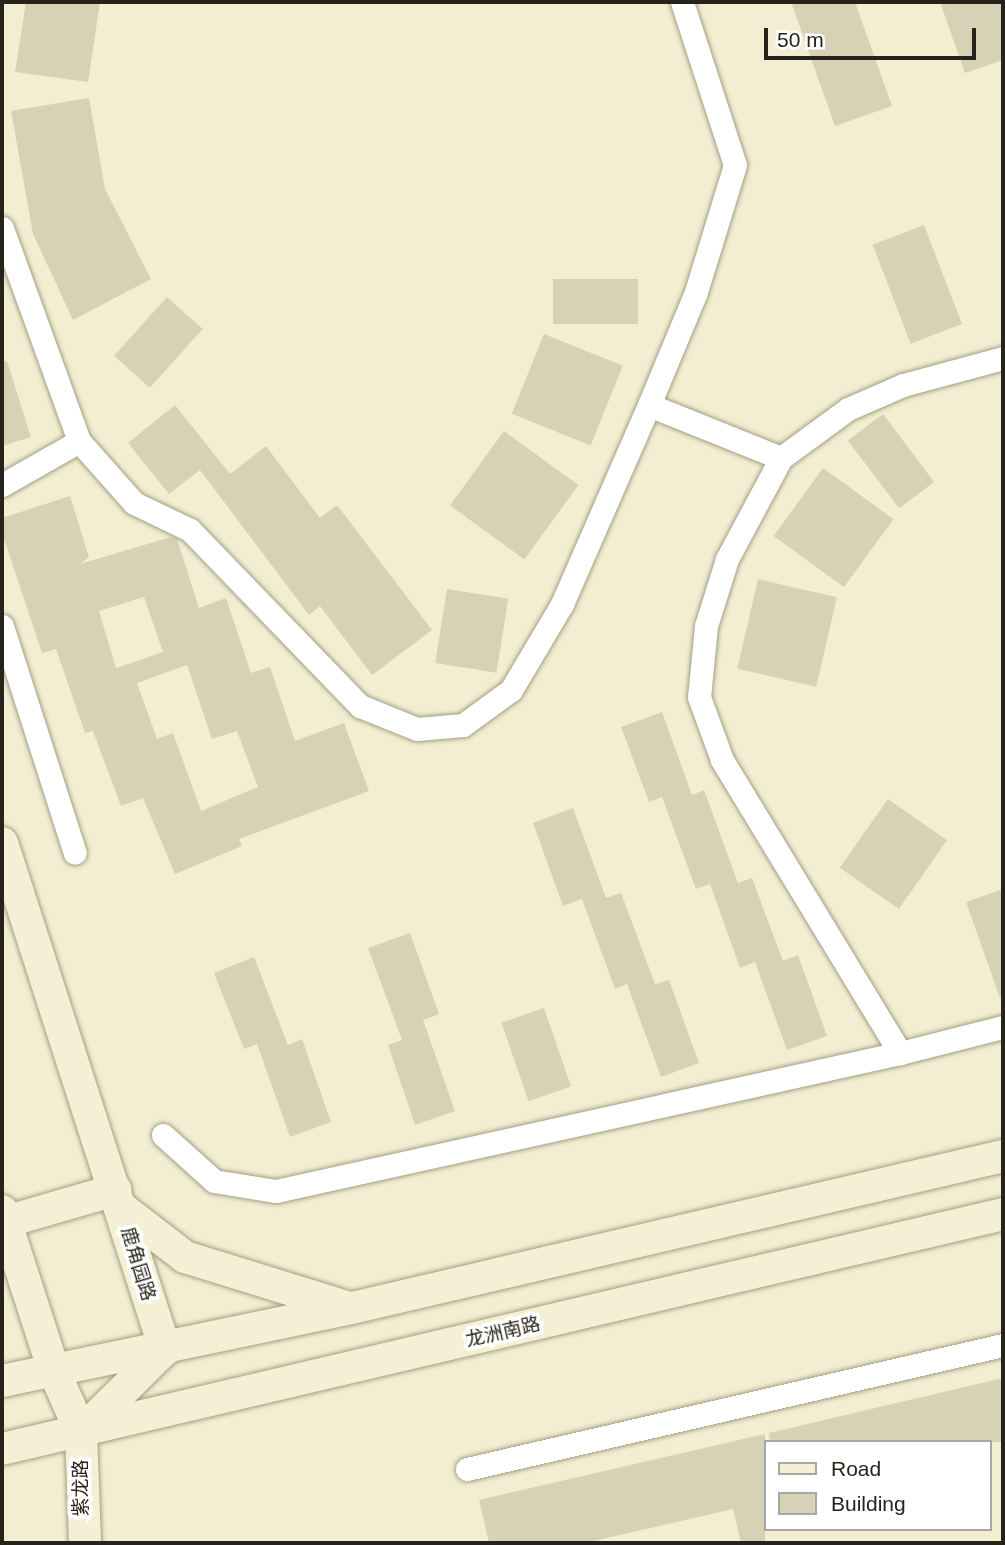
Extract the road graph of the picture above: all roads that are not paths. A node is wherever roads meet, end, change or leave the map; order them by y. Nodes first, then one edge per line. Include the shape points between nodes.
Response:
1 (682, 2) edge
2 (2, 228) edge
3 (1003, 358) edge
4 (649, 405) junction
5 (79, 441) junction
6 (781, 458) junction
7 (2, 485) edge
8 (2, 626) edge
9 (2, 843) edge
10 (75, 853) dead end
11 (1003, 1027) edge
12 (900, 1053) junction
13 (163, 1135) dead end
14 (1003, 1156) edge
15 (118, 1198) junction
16 (1003, 1214) edge
17 (4, 1216) edge
18 (352, 1308) junction
19 (1003, 1345) edge
20 (165, 1349) junction
21 (54, 1371) junction
22 (2, 1381) edge
23 (81, 1432) junction
24 (2, 1449) edge
25 (467, 1469) dead end
26 (85, 1543) edge

1 - 4 street via 735,164 696,292
2 - 5 street
3 - 6 street via 903,385 848,409
4 - 5 street via 562,604 511,690 463,725 417,729 360,706 190,530 134,503
4 - 6 street
5 - 7 street
6 - 12 street via 727,559 706,626 699,697 722,760
8 - 10 street
9 - 15 main road, 鹿角园路
11 - 12 street
12 - 13 street via 276,1191 214,1181
14 - 18 main road
15 - 17 main road
15 - 18 main road via 185,1257
15 - 20 main road, 鹿角园路
16 - 23 main road, 龙洲南路
17 - 21 main road
18 - 20 main road
19 - 25 street
20 - 21 main road
20 - 23 main road
21 - 22 main road
21 - 23 main road
23 - 24 main road, 龙洲南路
23 - 26 main road, 紫龙路

